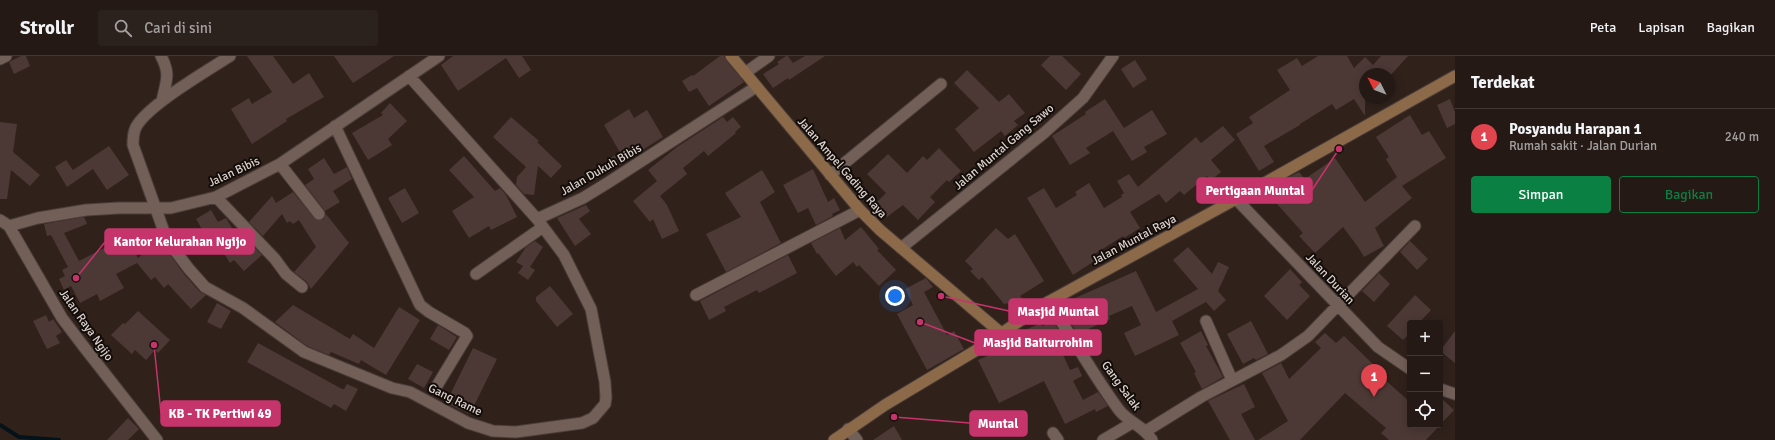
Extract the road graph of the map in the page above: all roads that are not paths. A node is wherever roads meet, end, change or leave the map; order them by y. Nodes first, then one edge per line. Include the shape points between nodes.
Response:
1 (6, 56) edge
2 (161, 56) edge
3 (230, 56) edge
4 (439, 56) edge
5 (730, 56) edge
6 (769, 56) edge
7 (1114, 56) edge
8 (0, 59) edge
9 (745, 73) junction
10 (409, 76) junction
11 (1455, 76) edge
12 (941, 84) dead end
13 (756, 87) junction
14 (162, 101) junction
15 (335, 126) junction
16 (280, 164) junction
17 (830, 175) junction
18 (216, 196) junction
19 (1236, 200) junction
20 (157, 209) junction
21 (860, 210) junction
22 (319, 214) dead end
23 (4, 223) edge
24 (540, 223) junction
25 (1415, 226) dead end
26 (901, 248) junction
27 (476, 274) dead end
28 (302, 287) dead end
29 (696, 295) dead end
30 (1048, 302) junction
31 (1338, 307) junction
32 (1206, 321) dead end
33 (1001, 333) junction
34 (1407, 367) edge
35 (1232, 380) junction
36 (435, 389) dead end
37 (1443, 390) edge
38 (1455, 394) edge
39 (1132, 423) junction
40 (848, 429) junction
41 (1149, 435) edge
42 (157, 440) edge
43 (834, 440) edge
44 (857, 440) edge
45 (1103, 440) edge

1 - 8 street
2 - 14 street via 168,77
3 - 14 street
4 - 10 street, Jalan Bibis
5 - 9 main road, Jalan Ampel Gading Raya
6 - 9 street
7 - 26 street, Jalan Muntal Gang Sawo via 1083,98 1061,118
9 - 13 main road, Jalan Ampel Gading Raya
10 - 15 street, Jalan Bibis
10 - 24 street
11 - 19 main road, Jalan Muntal Raya
12 - 17 street
13 - 17 main road, Jalan Ampel Gading Raya
13 - 24 street, Jalan Dukuh Bibis via 590,194
14 - 20 street via 143,118 133,135 133,145
15 - 16 street, Jalan Bibis
15 - 36 street via 420,305 467,336
16 - 18 street, Jalan Bibis
16 - 22 street
17 - 21 main road, Jalan Ampel Gading Raya
18 - 20 street, Jalan Bibis via 171,208
18 - 28 street via 286,274
19 - 30 main road, Jalan Muntal Raya
19 - 31 street, Jalan Durian
20 - 23 street, Jalan Bibis via 86,210
20 - 24 street, Gang Rame via 167,240 205,287 243,308 304,352 392,388 410,392 468,423 493,431 516,432 582,423 593,418 605,404 606,398 590,309 564,255
21 - 26 main road, Jalan Ampel Gading Raya
21 - 29 street
23 - 42 street, Jalan Raya Ngijo via 62,318
24 - 27 street, Jalan Dukuh Bibis
25 - 31 street
26 - 33 main road, Jalan Ampel Gading Raya
30 - 33 main road, Jalan Muntal Raya
30 - 39 street, Gang Salak via 1068,330 1102,388
31 - 34 street, Jalan Durian via 1378,347
31 - 35 street via 1293,347
32 - 35 street
33 - 40 main road, Jalan Muntal Raya
35 - 41 street
37 - 38 street
39 - 41 street, Gang Salak
39 - 45 street
40 - 43 main road, Jalan Muntal Raya
40 - 44 street

